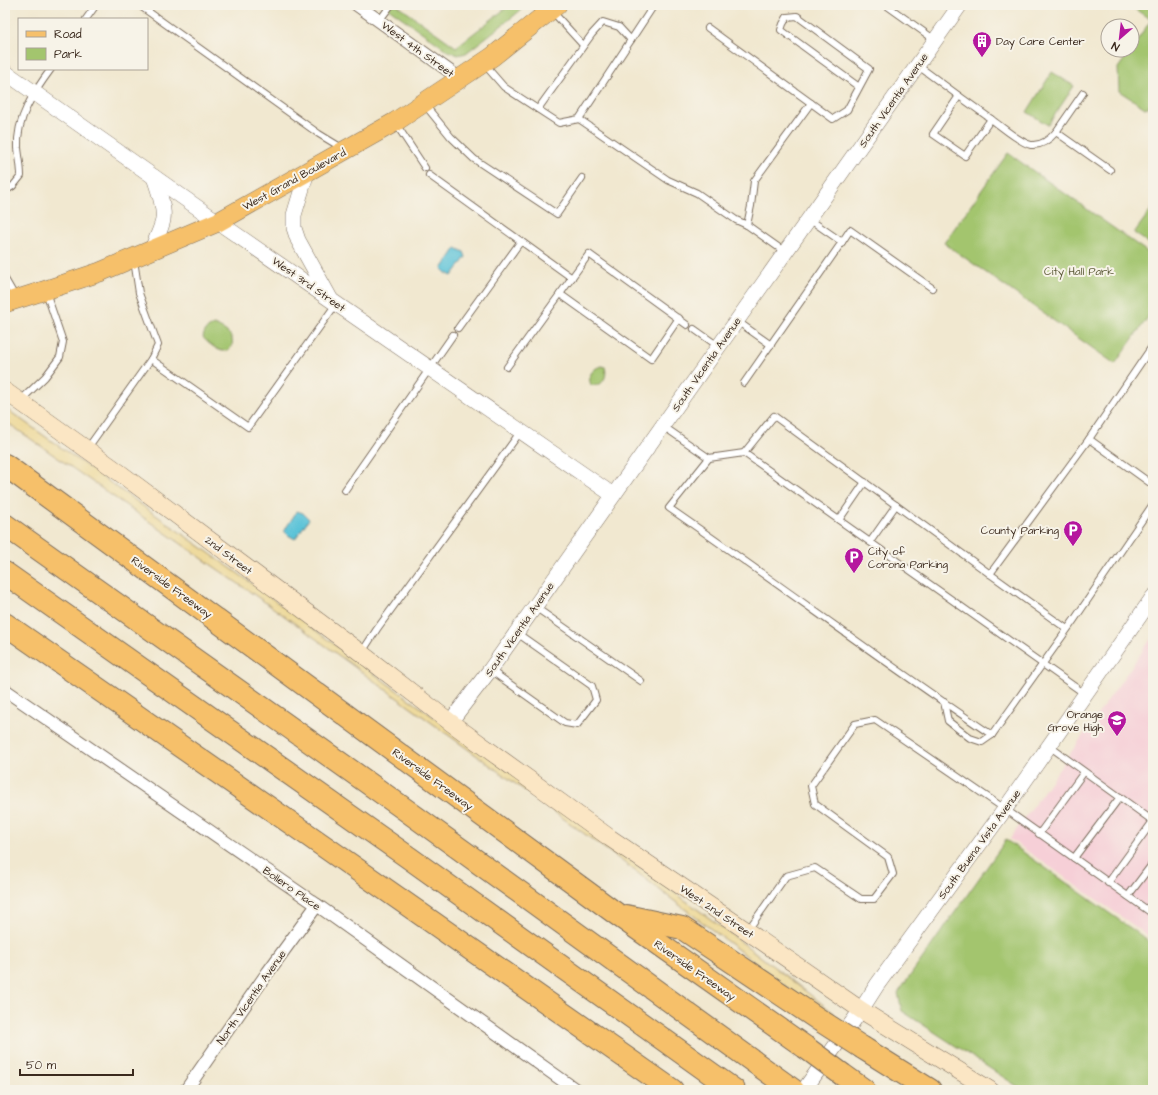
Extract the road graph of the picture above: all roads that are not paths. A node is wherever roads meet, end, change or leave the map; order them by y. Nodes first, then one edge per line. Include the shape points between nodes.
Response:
1 (96, 5) edge
2 (139, 5) edge
3 (357, 5) edge
4 (391, 5) edge
5 (654, 5) edge
6 (886, 5) edge
7 (960, 5) edge
8 (551, 7) edge
9 (87, 18) edge
10 (379, 21) junction
11 (708, 28) dead end
12 (631, 40) junction
13 (935, 40) junction
14 (583, 45) junction
15 (483, 63) junction
16 (917, 66) junction
17 (50, 70) edge
18 (5, 72) edge
19 (459, 78) junction
20 (859, 87) junction
21 (34, 93) junction
22 (1083, 93) dead end
23 (960, 96) junction
24 (811, 103) junction
25 (424, 104) junction
26 (538, 109) junction
27 (579, 119) junction
28 (991, 119) junction
29 (395, 122) junction
30 (1056, 132) junction
31 (345, 150) junction
32 (425, 168) dead end
33 (1110, 170) dead end
34 (307, 172) junction
35 (429, 175) dead end
36 (154, 177) junction
37 (582, 178) dead end
38 (5, 192) edge
39 (809, 219) junction
40 (218, 222) junction
41 (746, 225) junction
42 (521, 241) junction
43 (842, 242) junction
44 (152, 250) junction
45 (785, 252) junction
46 (134, 258) junction
47 (572, 278) junction
48 (5, 279) edge
49 (932, 288) dead end
50 (46, 290) junction
51 (560, 294) junction
52 (11, 301) edge
53 (334, 302) junction
54 (679, 318) junction
55 (737, 321) junction
56 (687, 325) dead end
57 (458, 328) dead end
58 (694, 329) dead end
59 (453, 335) dead end
60 (771, 345) junction
61 (1153, 345) edge
62 (718, 346) junction
63 (151, 359) junction
64 (507, 367) dead end
65 (430, 368) junction
66 (744, 383) dead end
67 (5, 391) edge
68 (20, 401) junction
69 (662, 426) junction
70 (521, 432) junction
71 (1089, 439) junction
72 (87, 449) junction
73 (744, 454) junction
74 (709, 458) junction
75 (5, 465) edge
76 (865, 482) junction
77 (1153, 485) edge
78 (345, 490) dead end
79 (613, 495) junction
80 (1153, 504) edge
81 (896, 505) junction
82 (839, 520) junction
83 (5, 525) edge
84 (870, 542) junction
85 (5, 573) edge
86 (990, 574) junction
87 (1153, 598) edge
88 (535, 607) junction
89 (5, 624) edge
90 (1067, 629) junction
91 (517, 632) junction
92 (5, 640) edge
93 (361, 653) junction
94 (1043, 664) junction
95 (490, 670) junction
96 (640, 681) dead end
97 (5, 690) edge
98 (1085, 694) junction
99 (944, 702) junction
100 (450, 722) junction
101 (992, 735) junction
102 (1048, 746) junction
103 (1084, 772) junction
104 (1120, 797) junction
105 (1005, 808) junction
106 (1153, 821) edge
107 (295, 826) junction
108 (1039, 834) junction
109 (1074, 858) junction
110 (1153, 863) edge
111 (1108, 883) junction
112 (1128, 896) junction
113 (317, 905) junction
114 (1153, 914) edge
115 (618, 915) junction
116 (747, 931) junction
117 (861, 1010) junction
118 (787, 1086) edge
119 (186, 1090) edge
120 (576, 1090) edge
121 (672, 1090) edge
122 (734, 1090) edge
123 (804, 1090) edge
124 (864, 1090) edge
125 (930, 1090) edge
126 (990, 1090) edge

1 - 9 lane
2 - 31 lane
3 - 10 street, West 4th Street
4 - 10 lane
5 - 12 lane
6 - 13 lane
7 - 13 street, South Vicentia Avenue
8 - 14 lane
8 - 15 main road, West Grand Boulevard
10 - 19 street, West 4th Street
11 - 24 lane
12 - 14 lane via 619,27 603,22
12 - 27 lane
13 - 16 street, South Vicentia Avenue
14 - 26 lane
15 - 19 main road, West Grand Boulevard
15 - 26 lane via 504,87
16 - 23 lane
16 - 39 street, South Vicentia Avenue
17 - 21 lane
18 - 21 street, West 3rd Street
19 - 25 main road, West Grand Boulevard
20 - 20 lane via 869,70 797,16 787,17 781,30
20 - 24 lane via 847,110 833,119
21 - 36 street, West 3rd Street
21 - 38 lane via 24,113 20,129 18,147 21,176
22 - 30 lane
23 - 28 lane
23 - 28 lane via 933,134 965,156
24 - 41 lane via 754,181
25 - 29 main road, West Grand Boulevard
25 - 37 lane via 451,137 474,158 557,214
26 - 27 lane via 559,123
27 - 41 lane via 668,180 697,193
28 - 30 lane via 1020,140 1032,145 1049,140
29 - 31 main road, West Grand Boulevard
29 - 32 lane
30 - 33 lane
31 - 34 main road, West Grand Boulevard
34 - 40 main road, West Grand Boulevard
34 - 53 street via 294,215 294,228 298,240
35 - 42 lane
36 - 40 street, West 3rd Street
36 - 44 street via 163,215
39 - 43 lane
39 - 45 street, South Vicentia Avenue
40 - 44 main road, West Grand Boulevard
40 - 53 street, West 3rd Street
41 - 45 lane
42 - 47 lane
42 - 57 lane
43 - 49 lane via 850,230
43 - 60 lane
44 - 46 main road, West Grand Boulevard
45 - 55 street, South Vicentia Avenue
46 - 50 main road, West Grand Boulevard
46 - 63 lane via 139,293 158,345
47 - 51 lane
47 - 54 lane via 589,254
48 - 52 lane
50 - 52 main road, West Grand Boulevard
50 - 68 lane via 63,342 60,357 46,377
51 - 54 lane via 651,359
51 - 64 lane
53 - 63 lane via 248,428
53 - 65 street, West 3rd Street
54 - 56 lane
55 - 60 lane
55 - 62 street, South Vicentia Avenue
58 - 62 lane
59 - 65 lane
60 - 66 lane
61 - 71 lane
62 - 69 street, South Vicentia Avenue
63 - 72 lane
65 - 70 street, West 3rd Street
65 - 78 lane
67 - 68 main road, 2nd Street
68 - 72 main road, 2nd Street
69 - 74 lane
69 - 79 street, South Vicentia Avenue
70 - 79 street, West 3rd Street
70 - 93 lane
71 - 77 lane
71 - 86 lane
72 - 93 main road, 2nd Street
73 - 74 lane
73 - 76 lane via 774,416
73 - 82 lane
74 - 99 lane via 669,508
75 - 115 highway, Riverside Freeway
76 - 81 lane
76 - 82 lane
79 - 88 street, South Vicentia Avenue
80 - 90 lane
81 - 84 lane
81 - 86 lane
82 - 84 lane
83 - 118 highway via 392,800
84 - 94 lane
85 - 122 highway
86 - 90 lane
87 - 98 street, South Buena Vista Avenue
88 - 91 street, South Vicentia Avenue
88 - 96 lane
89 - 107 highway
90 - 94 lane
91 - 95 street, South Vicentia Avenue
91 - 95 lane via 592,686 596,700 577,725 565,723
92 - 107 highway
93 - 100 main road, 2nd Street
94 - 98 lane
94 - 101 lane
95 - 100 street, South Vicentia Avenue
97 - 113 street, Bollero Place
98 - 102 street, South Buena Vista Avenue
99 - 101 lane
99 - 101 lane via 948,721 970,738 982,742
100 - 116 main road, West 2nd Street via 610,838
102 - 103 lane
102 - 105 street, South Buena Vista Avenue
103 - 104 lane
103 - 108 lane
104 - 106 lane
104 - 109 lane
105 - 108 lane
105 - 116 lane via 875,720 855,724 811,786 815,804 888,857 893,874 874,899 861,899 815,868 786,876
105 - 117 street, South Buena Vista Avenue
106 - 111 lane
107 - 121 highway
108 - 109 lane
109 - 111 lane
110 - 112 lane
111 - 112 lane
112 - 114 lane
113 - 119 street, North Vicentia Avenue
113 - 120 street, Bollero Place
115 - 124 highway, Riverside Freeway, bridge
115 - 125 highway, bridge via 682,928
116 - 117 main road, West 2nd Street
117 - 123 street, South Buena Vista Avenue
117 - 126 main road, West 2nd Street

